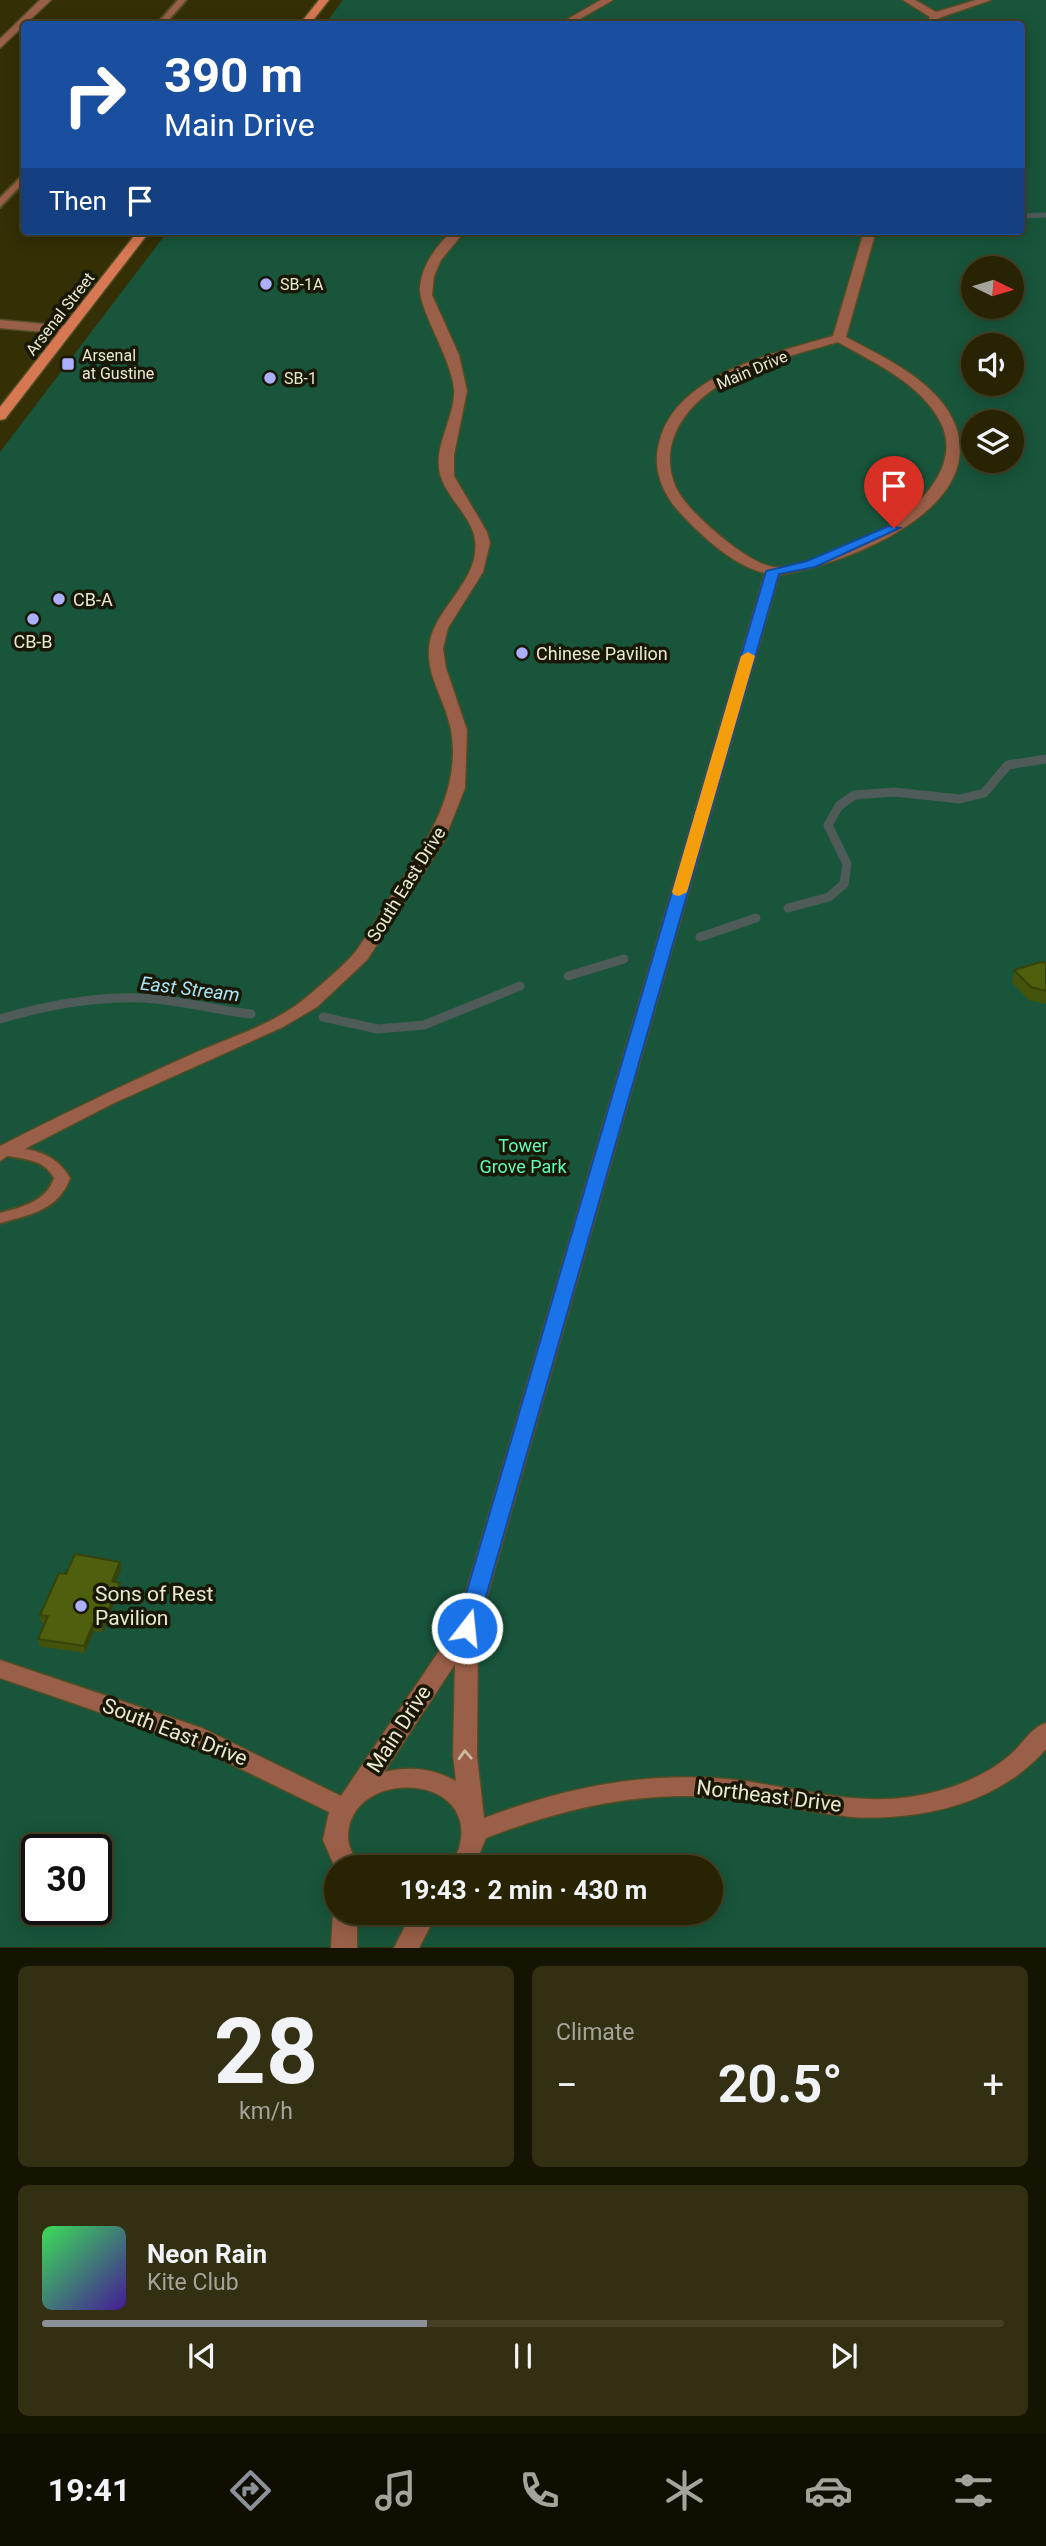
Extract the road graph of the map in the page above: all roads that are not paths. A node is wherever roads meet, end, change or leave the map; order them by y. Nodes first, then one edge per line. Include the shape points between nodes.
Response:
1 (46, 0) edge
2 (182, 0) edge
3 (324, 0) edge
4 (608, 0) edge
5 (908, 0) edge
6 (986, 0) edge
7 (933, 20) edge
8 (24, 21) edge
9 (164, 21) edge
10 (307, 21) edge
11 (570, 21) edge
12 (21, 24) edge
13 (21, 41) edge
14 (2, 42) edge
15 (21, 180) edge
16 (0, 204) edge
17 (141, 235) edge
18 (455, 235) edge
19 (869, 235) edge
20 (0, 324) edge
21 (67, 330) junction
22 (839, 338) junction
23 (0, 416) edge
24 (773, 571) junction
25 (3, 1153) edge
26 (0, 1218) edge
27 (467, 1628) junction
28 (0, 1669) edge
29 (1046, 1732) edge
30 (349, 1802) junction
31 (474, 1827) junction
32 (340, 1855) edge
33 (465, 1855) edge
34 (345, 1925) edge
35 (418, 1925) edge
36 (344, 1948) edge
37 (406, 1948) edge

1 - 8 street
2 - 9 lane
3 - 10 main road
4 - 11 street
5 - 7 street
6 - 7 street
12 - 14 street
13 - 14 street
15 - 16 lane
17 - 21 main road, Arsenal Street
18 - 25 street, South East Drive via 436,255 425,286 453,355 461,391 447,476 483,544 476,572 441,628 436,648 459,730 459,760 457,788 436,841 361,956 311,1003
19 - 22 street
20 - 21 street
21 - 23 main road, Arsenal Street
22 - 24 street, Main Drive via 774,358 697,394 673,416 663,439 663,466 673,497 703,527 750,562
22 - 24 street via 903,375 929,399 950,426 955,460 932,498 894,528 810,564
24 - 27 street, Main Drive
25 - 26 lane via 26,1153 47,1161 62,1178 55,1195 46,1201
27 - 30 street, Main Drive
31 -> 27 street, Main Drive via 465,1756
28 - 30 street, South East Drive via 194,1735
29 - 31 street, Northeast Drive via 1030,1753 1000,1777 906,1808 868,1808 693,1786 643,1787 594,1793
30 - 31 street, Main Drive via 379,1781 401,1776 435,1781 457,1794
30 - 32 street, Main Drive via 335,1835
31 - 33 street, Main Drive
34 - 36 street
35 - 37 street

